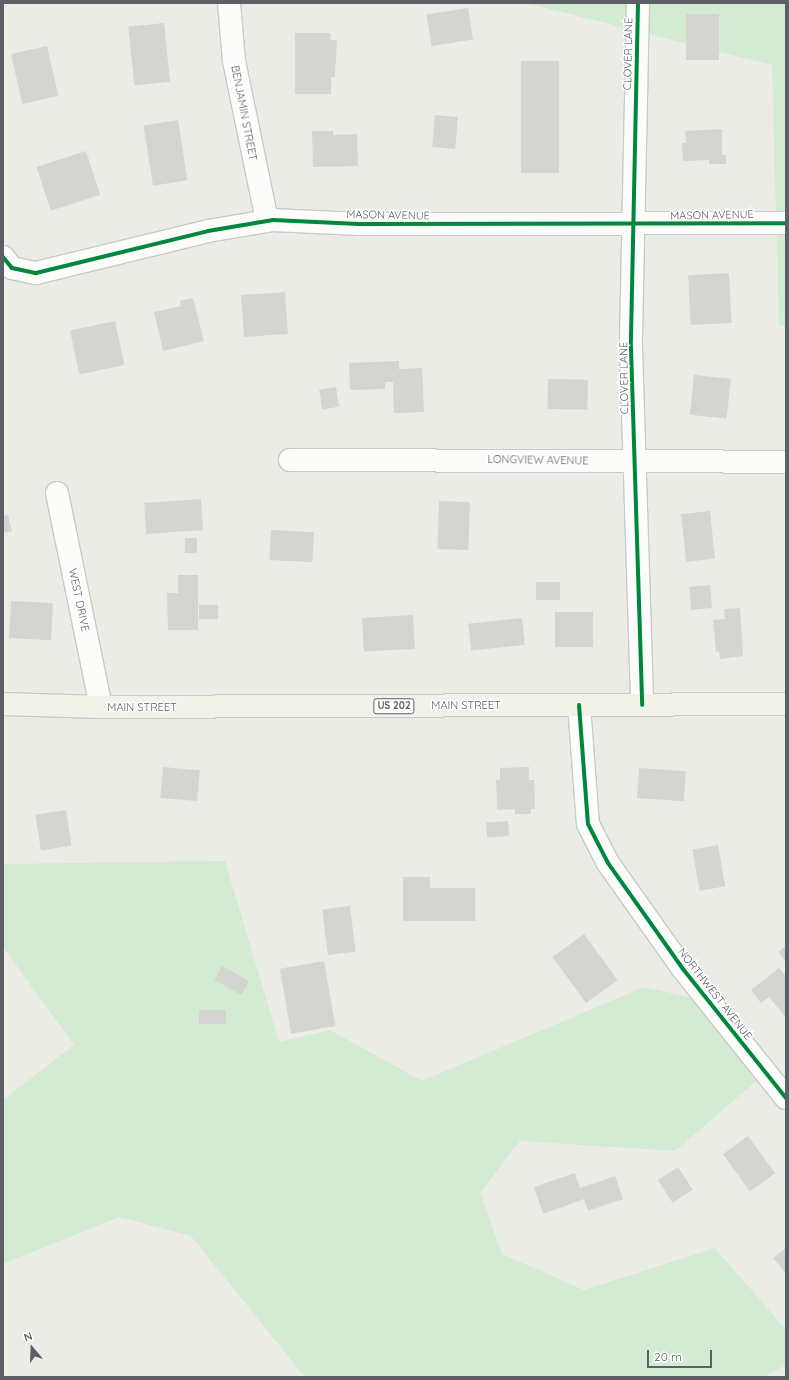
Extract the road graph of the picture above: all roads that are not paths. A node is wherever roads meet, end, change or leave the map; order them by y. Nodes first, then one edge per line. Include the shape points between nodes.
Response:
1 (229, 3) edge
2 (638, 3) edge
3 (266, 221) junction
4 (786, 223) edge
5 (634, 225) junction
6 (3, 257) edge
7 (290, 460) dead end
8 (635, 462) junction
9 (786, 462) edge
10 (57, 493) dead end
11 (3, 704) edge
12 (786, 704) edge
13 (579, 705) junction
14 (642, 705) junction
15 (101, 707) junction
16 (786, 1098) edge

1 - 3 street, BENJAMIN STREET via 234,61
2 - 5 street, CLOVER LANE
3 - 5 street, MASON AVENUE
3 - 6 street, MASON AVENUE via 208,231 36,273 12,268
4 - 5 street, MASON AVENUE
5 - 8 street, CLOVER LANE via 632,348
7 - 8 street, LONGVIEW AVENUE
8 - 9 street, LONGVIEW AVENUE
8 - 14 street, CLOVER LANE
10 - 15 street, WEST DRIVE
11 - 15 main road, MAIN STREET / US 202
12 - 14 main road, MAIN STREET / US 202
13 - 14 main road, MAIN STREET / US 202
13 - 15 main road, MAIN STREET / US 202
13 - 16 street, NORTHWEST AVENUE via 588,824 608,863 684,969

